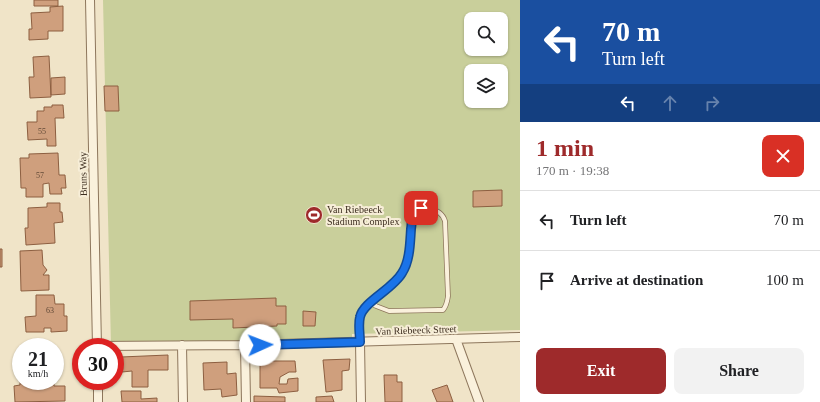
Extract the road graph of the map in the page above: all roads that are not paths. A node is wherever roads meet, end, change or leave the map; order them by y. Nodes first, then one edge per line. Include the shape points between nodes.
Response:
1 (90, 0) edge
2 (371, 302) junction
3 (520, 337) edge
4 (97, 338) edge
5 (456, 339) junction
6 (360, 342) junction
7 (182, 345) junction
8 (245, 345) junction
9 (124, 346) edge
10 (98, 390) edge
11 (98, 402) edge
12 (183, 402) edge
13 (246, 402) edge
14 (361, 402) edge
15 (480, 402) edge

1 - 4 street, Bruns Way
2 - 2 lane via 389,311 445,308 448,296 445,221 444,216 437,210 421,208 414,213 409,255 402,273
2 - 6 lane via 364,308 360,318
3 - 5 street, Van Riebeeck Street
5 - 6 street, Van Riebeeck Street
5 - 15 street
6 - 8 street, Van Riebeeck Street
6 - 14 street
7 - 8 street, Van Riebeeck Street
7 - 9 street, Van Riebeeck Street
7 - 12 street
8 - 13 street
10 - 11 street

